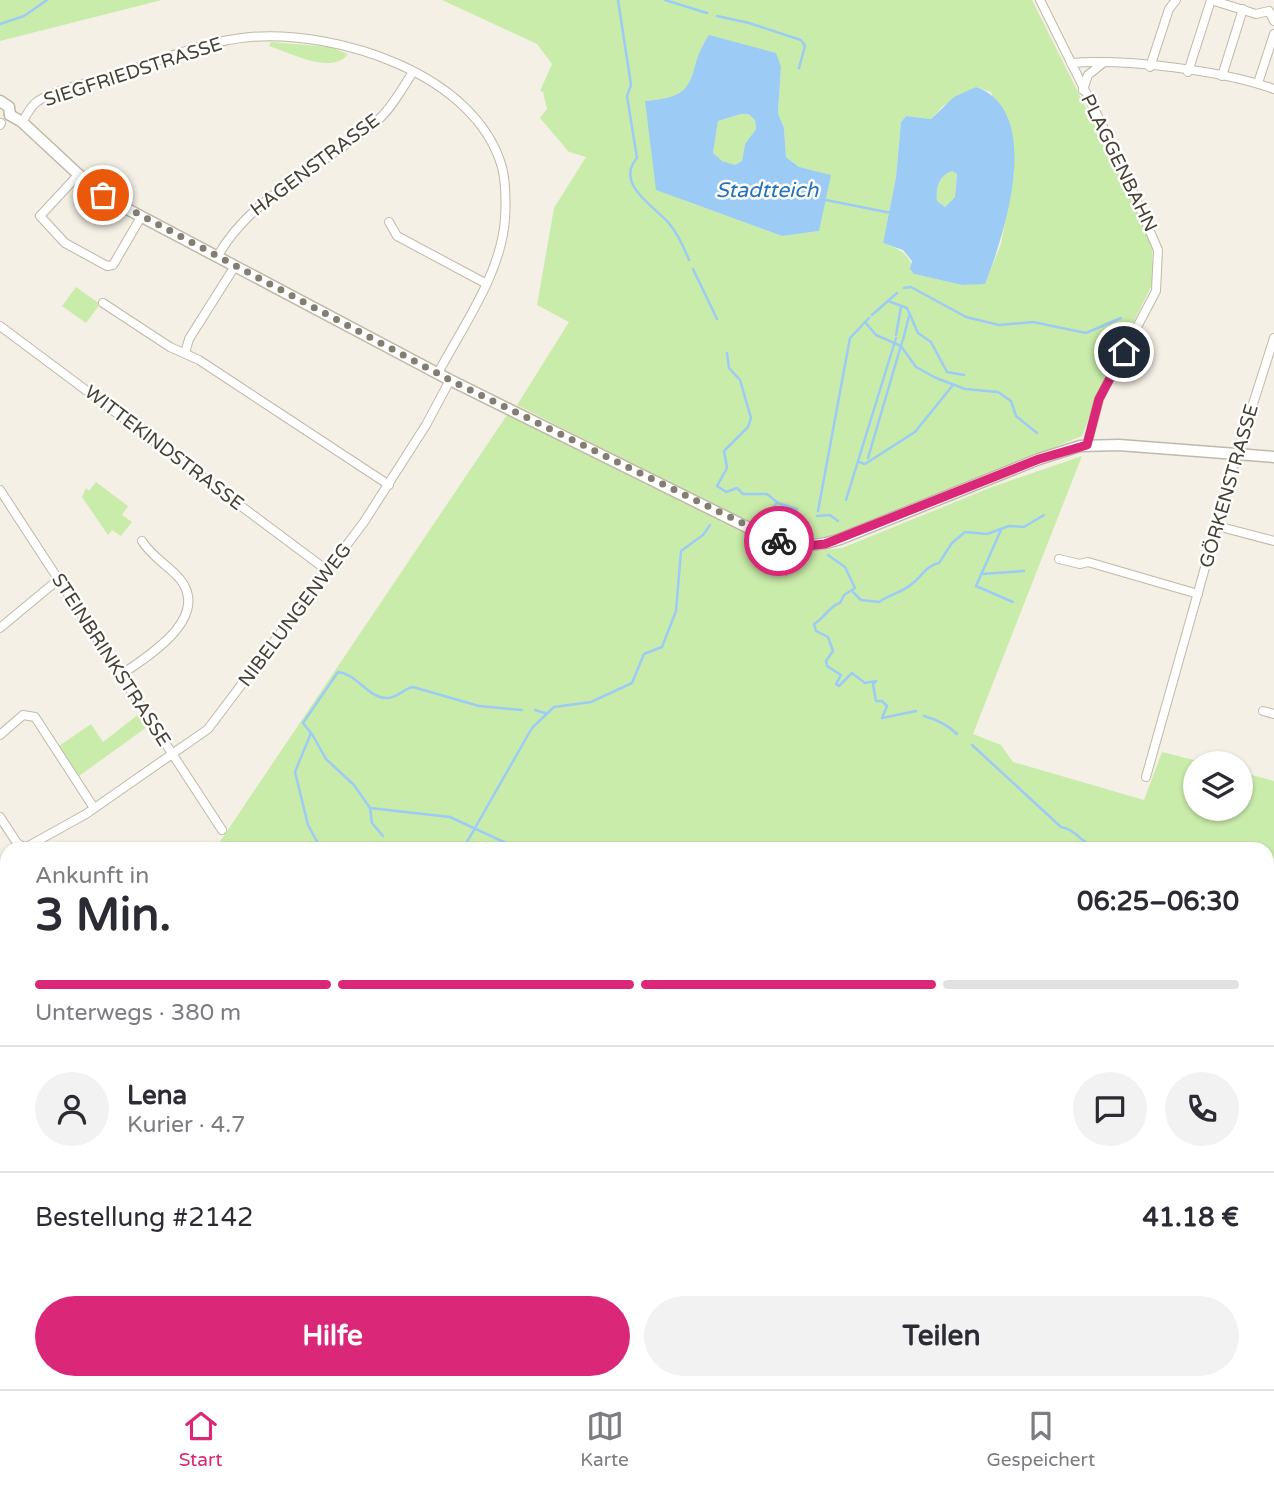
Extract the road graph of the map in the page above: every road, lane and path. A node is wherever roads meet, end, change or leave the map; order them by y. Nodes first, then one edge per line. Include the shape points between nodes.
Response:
1 (1040, 0) edge
2 (1176, 0) edge
3 (1243, 9) junction
4 (1274, 21) edge
5 (1274, 34) edge
6 (1104, 62) junction
7 (1071, 63) junction
8 (1150, 67) junction
9 (413, 72) junction
10 (1188, 72) junction
11 (1222, 76) junction
12 (1258, 83) junction
13 (1274, 89) edge
14 (1083, 90) junction
15 (0, 102) edge
16 (10, 115) junction
17 (22, 122) junction
18 (0, 124) edge
19 (79, 174) junction
20 (141, 217) junction
21 (389, 222) dead end
22 (217, 257) junction
23 (235, 265) junction
24 (485, 283) junction
25 (103, 303) dead end
26 (0, 326) edge
27 (1274, 338) edge
28 (185, 353) junction
29 (438, 373) junction
30 (450, 380) junction
31 (1087, 445) junction
32 (1237, 454) junction
33 (1274, 457) edge
34 (389, 485) junction
35 (0, 490) edge
36 (1217, 526) junction
37 (142, 541) dead end
38 (1274, 541) edge
39 (1059, 559) dead end
40 (328, 571) junction
41 (59, 579) junction
42 (1198, 594) junction
43 (0, 628) edge
44 (122, 674) junction
45 (1263, 711) dead end
46 (1274, 714) edge
47 (0, 735) edge
48 (171, 753) junction
49 (1146, 776) dead end
50 (94, 808) junction
51 (0, 817) edge
52 (222, 830) dead end
53 (16, 842) edge
54 (39, 842) edge

1 - 7 street, PLAGGENBAHN
2 - 8 street
3 - 4 street via 1256,14 1269,11
3 - 10 street via 1211,0
3 - 11 street
5 - 12 street
6 - 7 street
6 - 8 street
6 - 14 street via 1088,75
7 - 14 street, PLAGGENBAHN
8 - 10 street
9 - 17 street, SIEGFRIEDSTRASSE via 357,48 323,40 252,37 181,53 40,100
9 - 22 street, HAGENSTRASSE via 382,117 267,199 231,232
9 - 24 street, SIEGFRIEDSTRASSE via 475,119 502,168 506,198 502,242
10 - 11 street
11 - 12 street
12 - 13 street
14 - 31 street, PLAGGENBAHN via 1154,236 1160,264 1156,291 1099,399
15 - 16 street via 9,107
16 - 17 street
16 - 18 street
17 - 19 street
19 - 20 street via 103,195
19 - 20 street via 40,216 65,243 113,265
20 - 22 street
21 - 24 street via 397,236
22 - 23 street
23 - 28 street
23 - 29 street
24 - 29 street, SIEGFRIEDSTRASSE
25 - 28 street
26 - 40 street, WITTEKINDSTRASSE
27 - 32 street, GÖRKENSTRASSE
28 - 34 street
29 - 30 street
30 - 31 street via 769,538 806,546 841,539 1039,459
30 - 34 street, NIBELUNGENWEG
31 - 32 street
32 - 33 street
32 - 36 street, GÖRKENSTRASSE
34 - 40 street, NIBELUNGENWEG
35 - 41 street, STEINBRINKSTRASSE
36 - 38 street
36 - 42 street, GÖRKENSTRASSE
37 - 44 street via 181,581 187,607 166,644
39 - 42 street, GÖRKENSTRASSE via 1088,562
40 - 48 street, NIBELUNGENWEG via 208,729
41 - 43 street
41 - 44 street, STEINBRINKSTRASSE
42 - 49 street, GÖRKENSTRASSE
44 - 48 street, STEINBRINKSTRASSE
45 - 46 street
47 - 50 street via 23,715 34,717
48 - 50 street, NIBELUNGENWEG
48 - 52 street, STEINBRINKSTRASSE
50 - 54 street, NIBELUNGENWEG
51 - 53 street, NIBELUNGENWEG

